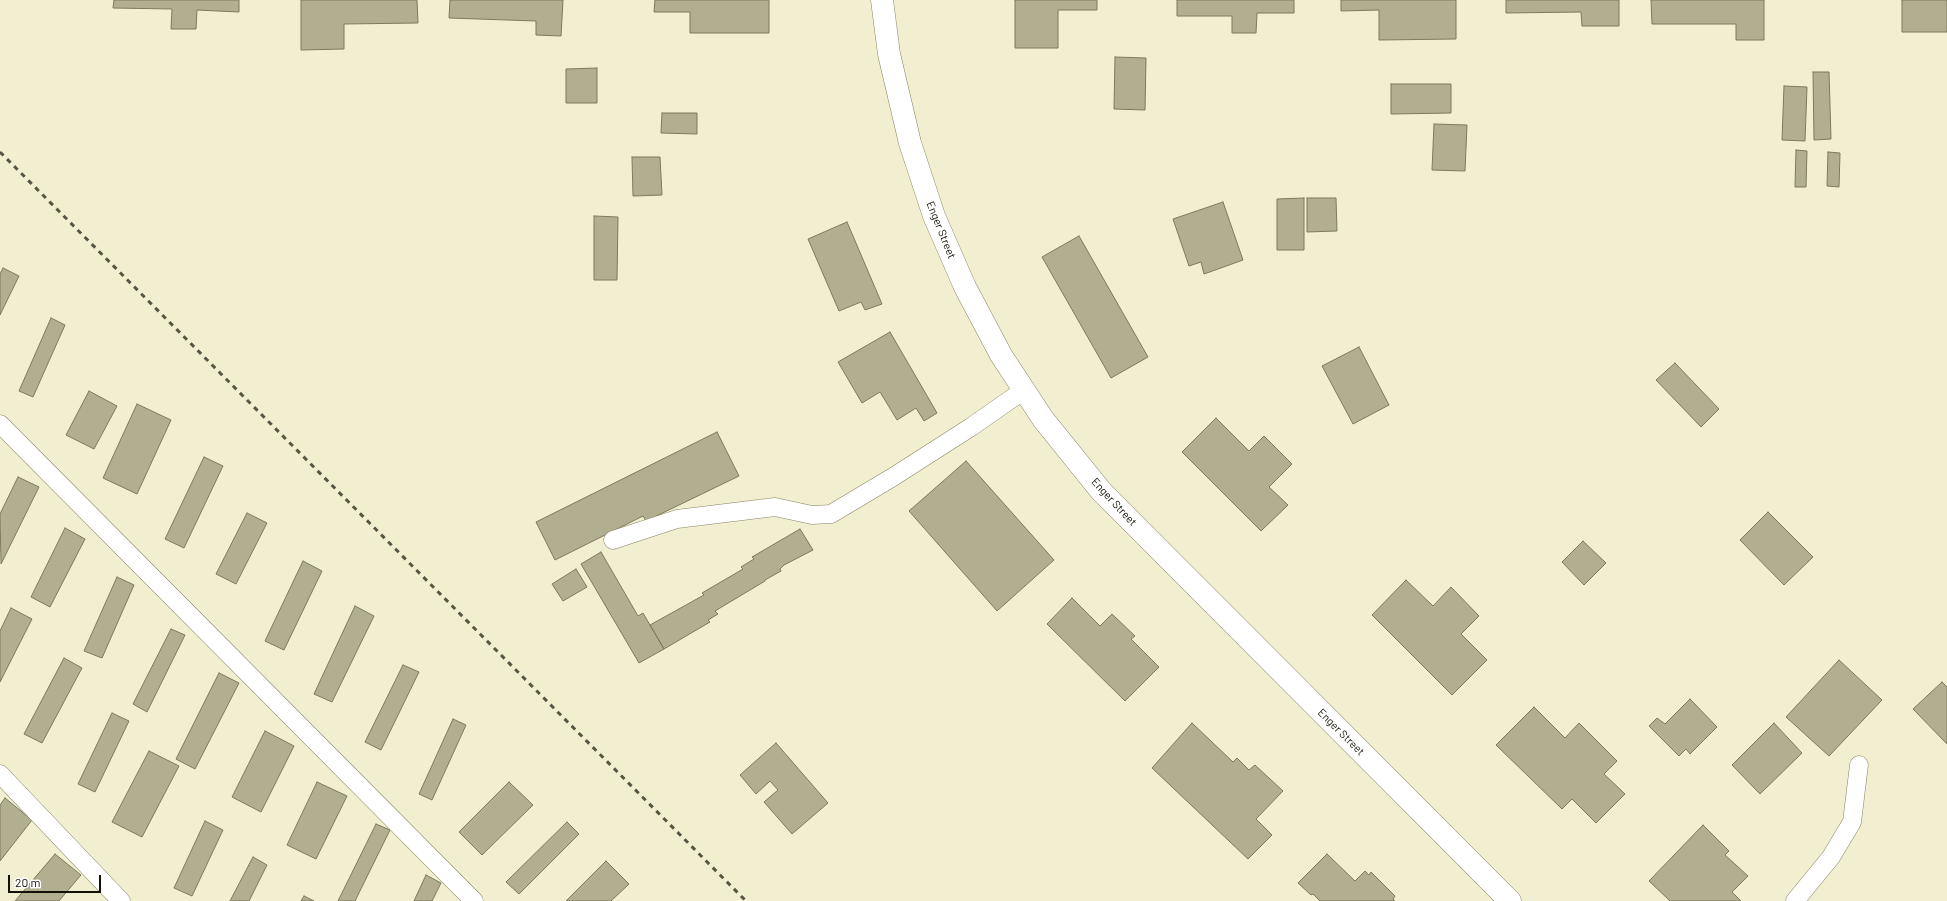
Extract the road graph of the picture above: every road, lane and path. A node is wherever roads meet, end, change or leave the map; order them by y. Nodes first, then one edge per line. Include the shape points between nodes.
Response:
1 (882, 0) edge
2 (1024, 390) junction
3 (0, 424) edge
4 (613, 540) dead end
5 (1859, 764) dead end
6 (0, 774) edge
7 (121, 901) edge
8 (474, 901) edge
9 (1510, 901) edge
10 (1795, 901) edge

1 - 2 street, Enger Street via 889,54 910,143 934,216 965,287 1001,355
2 - 4 lane via 971,427 831,514 812,515 775,507 699,516 677,519
2 - 9 street, Enger Street via 1043,419 1101,491
3 - 8 lane
5 - 10 lane via 1852,822 1832,857
6 - 7 lane

